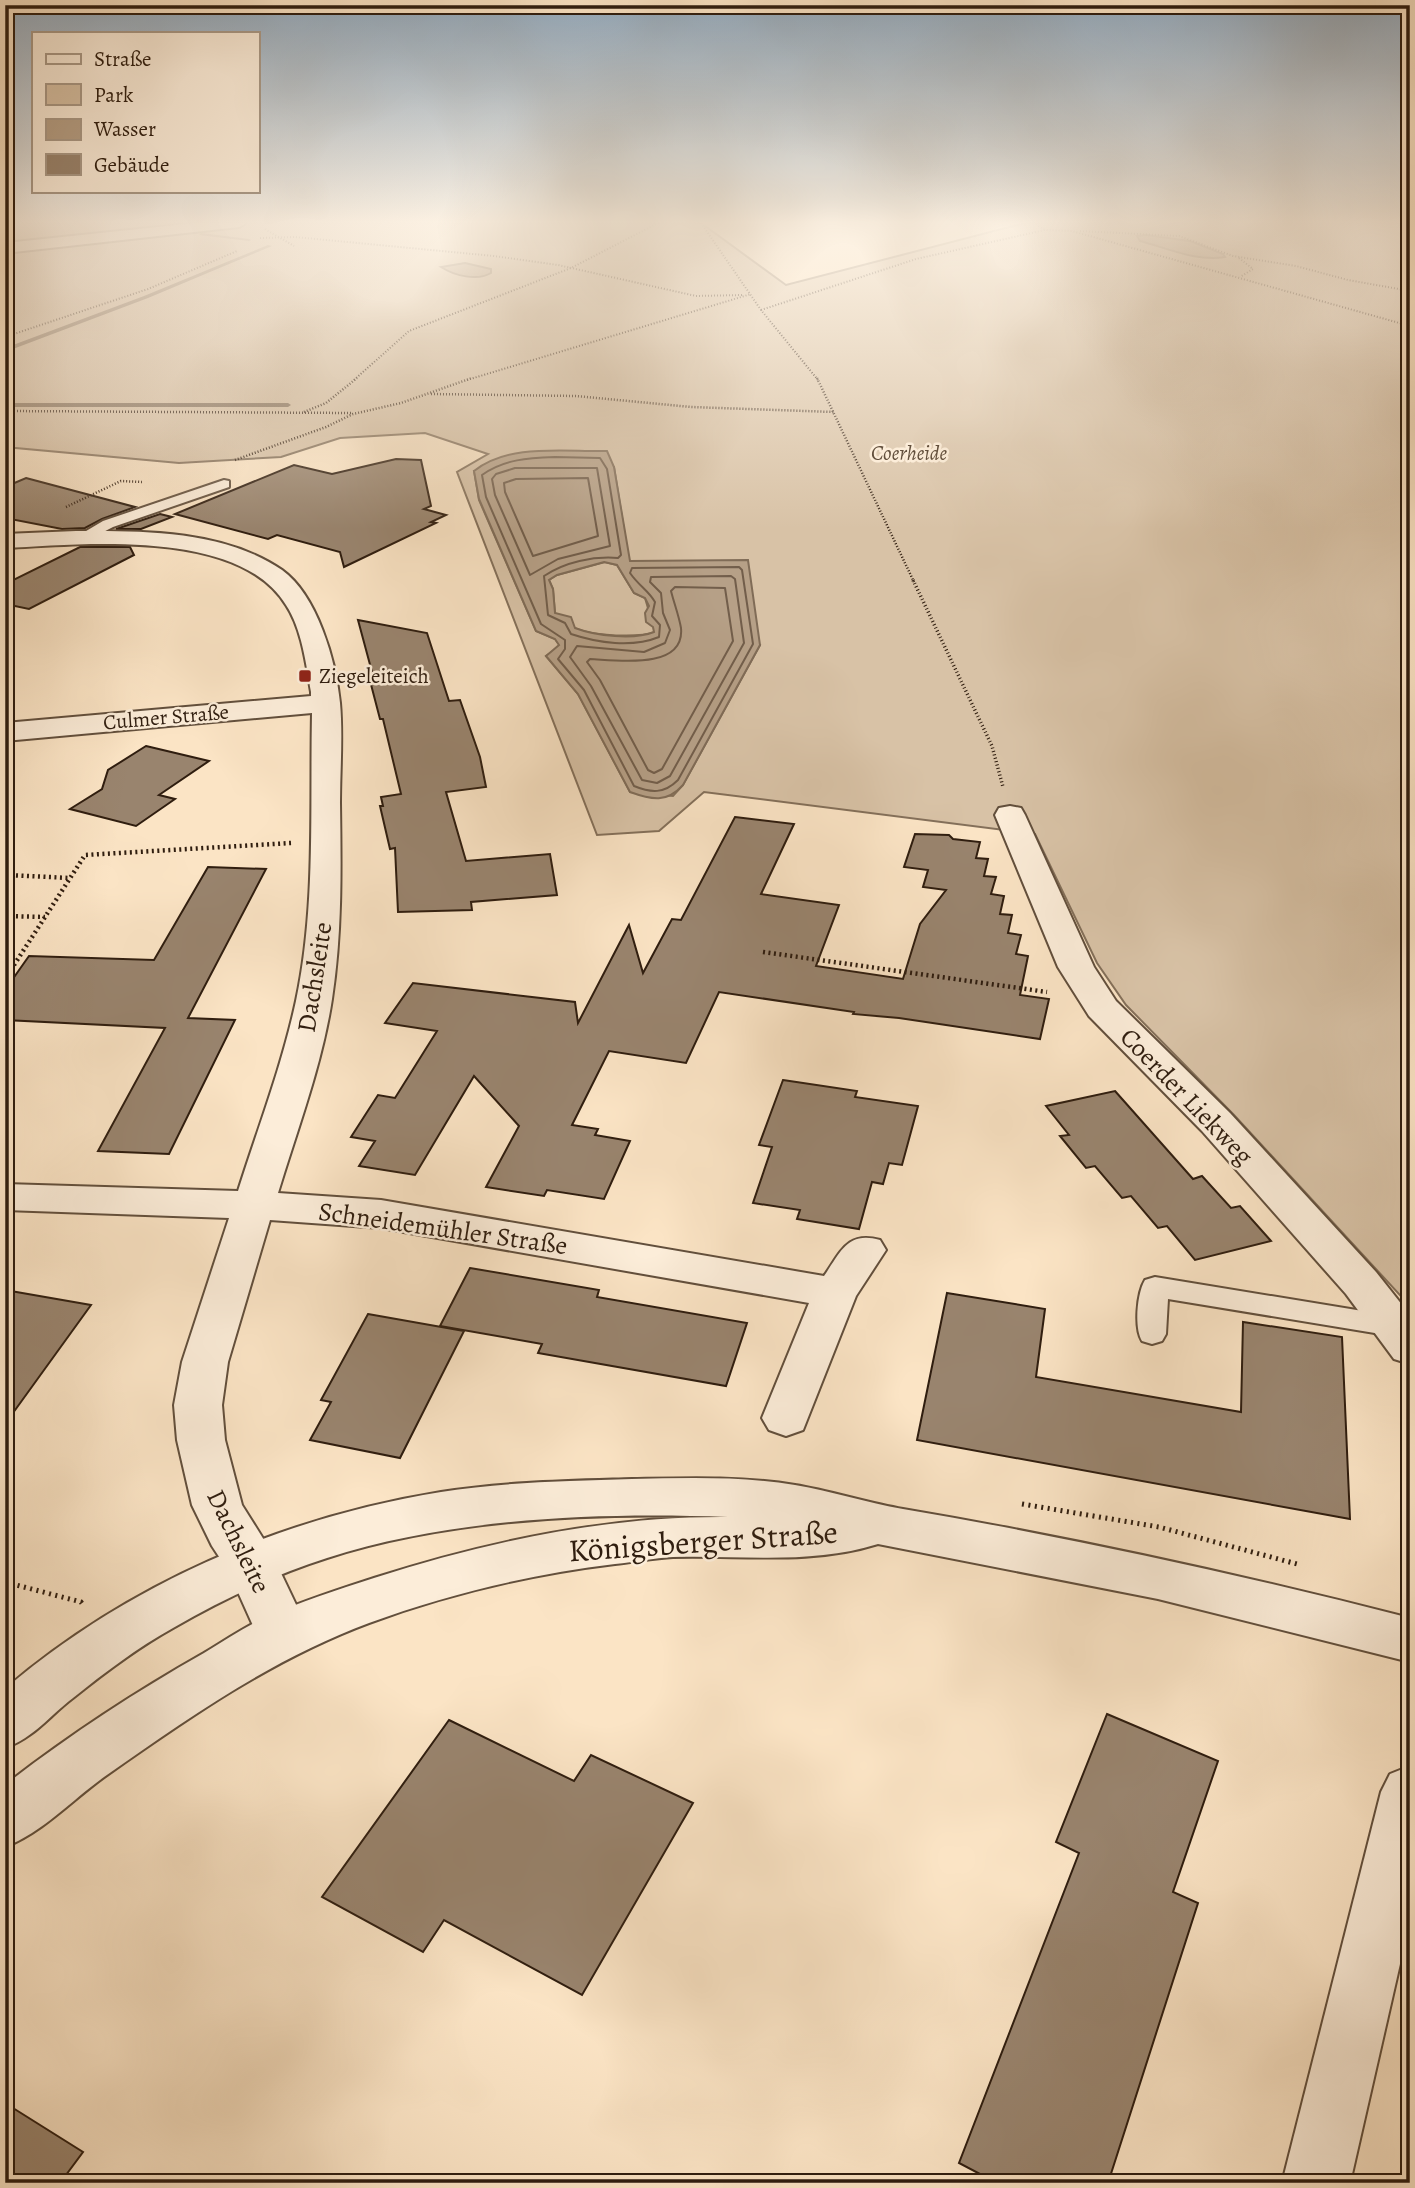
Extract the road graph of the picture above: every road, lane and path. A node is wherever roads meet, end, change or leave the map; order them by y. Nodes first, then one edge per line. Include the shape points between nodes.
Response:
1 (40, 325) edge
2 (424, 325) edge
3 (648, 325) edge
4 (774, 325) edge
5 (5, 337) edge
6 (427, 394) junction
7 (5, 411) edge
8 (304, 412) junction
9 (834, 412) junction
10 (353, 414) junction
11 (227, 463) dead end
12 (143, 482) dead end
13 (224, 484) dead end
14 (63, 509) dead end
15 (83, 537) junction
16 (5, 541) edge
17 (326, 703) junction
18 (5, 732) edge
19 (1010, 814) joint
20 (323, 841) junction
21 (5, 875) edge
22 (71, 878) junction
23 (5, 916) edge
24 (46, 917) junction
25 (763, 952) dead end
26 (5, 979) edge
27 (1096, 999) junction
28 (5, 1197) edge
29 (255, 1205) junction
30 (865, 1250) dead end
31 (835, 1293) junction
32 (1152, 1334) dead end
33 (1401, 1337) edge
34 (786, 1418) dead end
35 (883, 1526) junction
36 (251, 1563) junction
37 (5, 1582) edge
38 (81, 1602) dead end
39 (283, 1634) junction
40 (1410, 1640) edge
41 (5, 1724) edge
42 (1410, 1791) edge
43 (5, 1820) edge
44 (1316, 2183) edge

1 - 5 path
2 - 8 path via 409,331 326,403
3 - 6 path
4 - 9 path via 815,373
6 - 9 path via 576,396 691,407
6 - 10 path
7 - 8 path
8 - 10 path
9 - 19 path via 992,746
10 - 11 path
12 - 14 path via 121,481
13 - 15 lane
15 - 16 street, Dachsleite
15 - 17 street, Dachsleite via 197,545 236,556 273,575 296,600 323,676
17 - 18 street, Culmer Straße
17 - 20 street, Dachsleite
19 - 27 street, Coerder Liekweg via 1076,967
20 - 22 path via 85,855
20 - 29 street, Dachsleite via 324,914 314,1000
21 - 22 path
22 - 24 path
23 - 24 path
24 - 26 path
25 - 27 path
27 - 33 street, Coerder Liekweg via 1216,1122 1362,1283
28 - 29 street, Schneidemühler Straße
29 - 31 street, Schneidemühler Straße via 381,1214
29 - 36 street, Dachsleite via 205,1362 198,1405 201,1440 217,1505
30 - 31 street
31 - 34 street
32 - 33 lane via 1155,1287
35 - 36 street, Königsberger Straße via 795,1504 559,1500 491,1505 376,1524
35 - 39 street, Königsberger Straße via 798,1538 671,1537 562,1550 434,1580
35 - 40 street, Königsberger Straße via 1160,1577
36 - 39 street, Dachsleite
36 - 41 street, Königsberger Straße via 88,1655
37 - 38 path
39 - 43 street, Königsberger Straße via 153,1712
42 - 44 street

